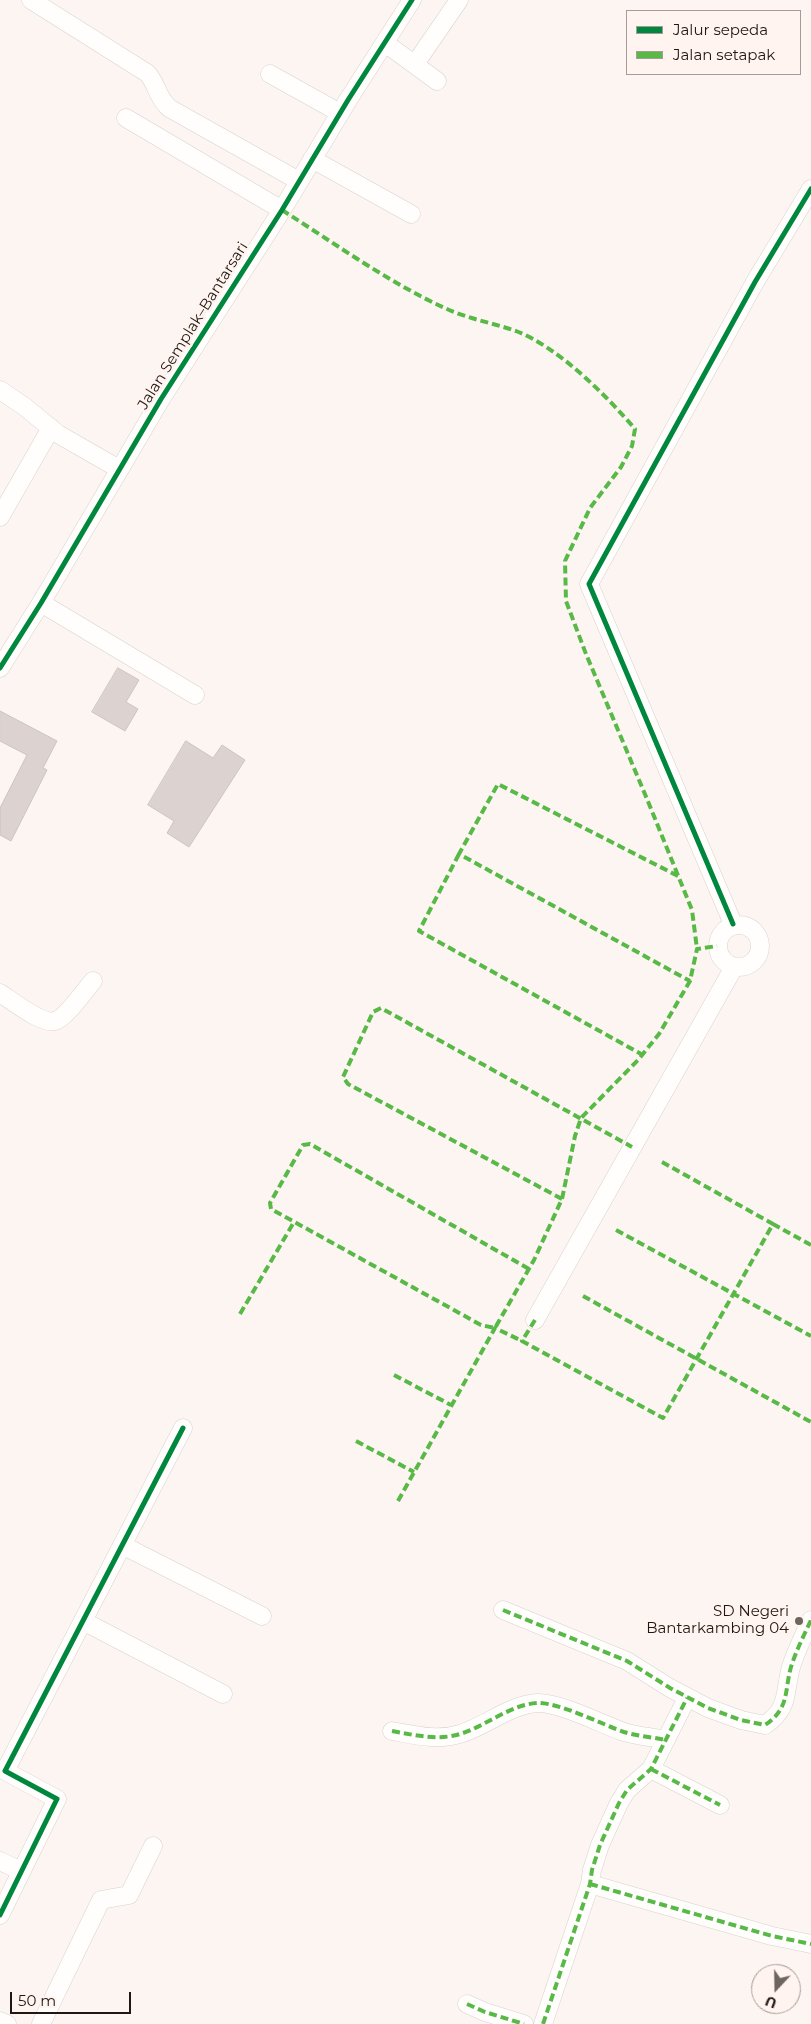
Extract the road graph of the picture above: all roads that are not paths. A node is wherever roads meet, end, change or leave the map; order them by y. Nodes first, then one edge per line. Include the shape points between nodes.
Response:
1 (31, 0) edge
2 (412, 0) edge
3 (459, 0) edge
4 (385, 43) junction
5 (416, 64) junction
6 (270, 74) dead end
7 (437, 81) dead end
8 (340, 113) junction
9 (126, 118) dead end
10 (312, 159) junction
11 (299, 181) junction
12 (811, 189) edge
13 (282, 210) junction
14 (410, 214) dead end
15 (0, 390) edge
16 (51, 428) junction
17 (119, 469) junction
18 (0, 517) edge
19 (41, 602) junction
20 (1, 666) edge
21 (195, 695) dead end
22 (733, 924) junction
23 (734, 967) junction
24 (93, 981) dead end
25 (0, 993) edge
26 (535, 1320) dead end
27 (183, 1428) dead end
28 (122, 1546) junction
29 (503, 1610) dead end
30 (262, 1616) dead end
31 (811, 1620) edge
32 (83, 1621) junction
33 (223, 1694) dead end
34 (687, 1698) junction
35 (392, 1731) dead end
36 (665, 1740) junction
37 (650, 1769) junction
38 (720, 1805) dead end
39 (153, 1846) dead end
40 (0, 1861) edge
41 (21, 1871) junction
42 (590, 1884) junction
43 (0, 1914) edge
44 (811, 1944) edge
45 (467, 2004) dead end
46 (0, 2021) edge
47 (7, 2024) edge
48 (41, 2024) edge
49 (524, 2024) edge
50 (543, 2024) edge

1 - 11 street via 147,73 158,96 169,108
2 - 4 street, Jalan Semplak–Bantarsari
3 - 5 street
4 - 5 street
4 - 8 street, Jalan Semplak–Bantarsari
5 - 7 street
6 - 8 street
8 - 10 street, Jalan Semplak–Bantarsari
9 - 13 street
10 - 11 street, Jalan Semplak–Bantarsari
10 - 14 street
11 - 13 street, Jalan Semplak–Bantarsari
12 - 22 street via 755,282 589,584
13 - 17 street, Jalan Semplak–Bantarsari
15 - 16 street
16 - 17 street
16 - 18 street
17 - 19 street, Jalan Semplak–Bantarsari
19 - 20 street, Jalan Semplak–Bantarsari
19 - 21 street
22 - 23 street via 721,932 717,946 722,959
22 - 23 street via 749,926 759,938 759,953 749,965
23 - 26 street
24 - 25 street via 56,1021 47,1022 34,1016
27 - 28 street
28 - 30 street
28 - 32 street
29 - 34 street via 627,1661
31 - 34 street via 793,1662 788,1693 777,1717 765,1725 741,1720
32 - 33 street
32 - 41 street via 6,1771 57,1799
34 - 36 street
35 - 36 street via 446,1737 460,1734 526,1704 540,1703 626,1733
36 - 37 street
37 - 38 street
37 - 42 street via 627,1790 619,1803 600,1845
39 - 48 street via 129,1895 101,1900
40 - 41 street
41 - 43 street
42 - 44 street
42 - 50 street
45 - 49 street
46 - 47 street

